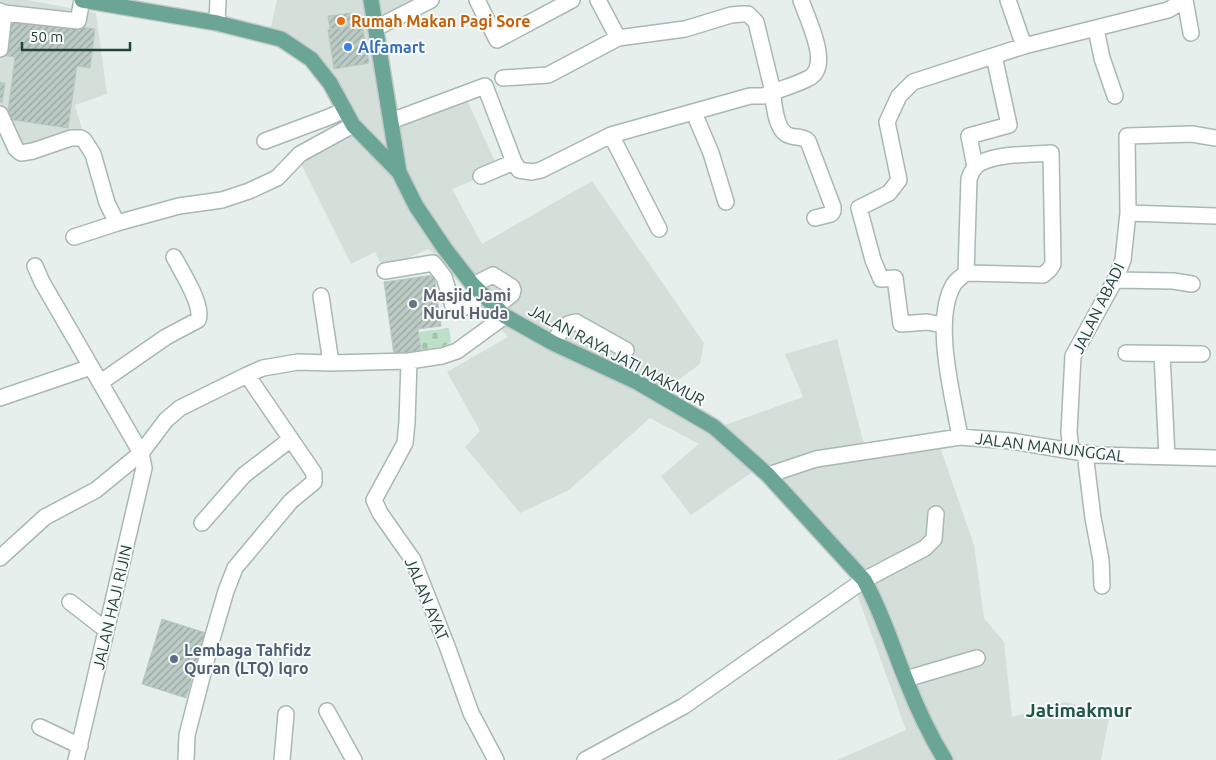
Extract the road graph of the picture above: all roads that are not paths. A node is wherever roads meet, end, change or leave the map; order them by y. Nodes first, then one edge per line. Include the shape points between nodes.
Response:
1 (82, 0) edge
2 (218, 0) edge
3 (371, 0) edge
4 (431, 0) edge
5 (477, 0) edge
6 (572, 0) edge
7 (598, 0) edge
8 (801, 0) edge
9 (1008, 0) edge
10 (1185, 0) edge
11 (2, 12) edge
12 (217, 23) junction
13 (376, 28) junction
14 (1096, 28) junction
15 (1191, 33) dead end
16 (618, 38) junction
17 (1024, 46) junction
18 (0, 49) edge
19 (994, 56) junction
20 (503, 78) dead end
21 (773, 92) junction
22 (1116, 96) dead end
23 (344, 110) junction
24 (694, 113) junction
25 (0, 114) edge
26 (391, 122) junction
27 (352, 125) junction
28 (611, 136) junction
29 (1216, 138) edge
30 (265, 141) dead end
31 (514, 162) junction
32 (976, 167) junction
33 (399, 172) junction
34 (481, 176) dead end
35 (726, 202) dead end
36 (1128, 213) junction
37 (1216, 216) edge
38 (815, 218) dead end
39 (117, 223) junction
40 (659, 229) dead end
41 (74, 237) dead end
42 (446, 249) junction
43 (174, 257) dead end
44 (433, 263) junction
45 (35, 266) dead end
46 (385, 271) dead end
47 (966, 273) junction
48 (1115, 280) junction
49 (1192, 284) dead end
50 (478, 290) junction
51 (321, 296) dead end
52 (500, 312) junction
53 (943, 325) junction
54 (553, 343) junction
55 (626, 350) dead end
56 (1126, 353) dead end
57 (1162, 354) junction
58 (1202, 354) dead end
59 (409, 361) junction
60 (331, 363) junction
61 (91, 367) junction
62 (247, 375) junction
63 (101, 382) junction
64 (0, 398) edge
65 (960, 437) junction
66 (291, 439) junction
67 (1078, 452) junction
68 (141, 453) junction
69 (1167, 457) junction
70 (1216, 458) edge
71 (768, 475) junction
72 (936, 514) dead end
73 (202, 523) dead end
74 (0, 558) edge
75 (864, 580) junction
76 (1102, 586) dead end
77 (70, 602) dead end
78 (106, 630) junction
79 (977, 658) dead end
80 (906, 680) junction
81 (327, 711) dead end
82 (286, 714) dead end
83 (40, 728) dead end
84 (78, 753) edge
85 (492, 759) edge
86 (186, 760) edge
87 (282, 760) edge
88 (354, 760) edge
89 (585, 760) edge
90 (945, 760) edge

1 - 11 street via 78,21
1 - 12 main road
2 - 12 street
3 - 13 main road, JALAN RAYA JATI MAKMUR
4 - 13 street
5 - 6 street via 497,40
7 - 16 street
8 - 21 street via 818,47 820,64 810,78
9 - 17 street
10 - 14 street via 1168,10
10 - 15 street
11 - 18 street
12 - 23 main road via 281,39 300,51 330,84
13 - 26 main road, JALAN RAYA JATI MAKMUR
14 - 17 street
14 - 22 street via 1102,58
16 - 20 street via 548,75
16 - 21 street via 686,29 731,15 748,14 756,22
17 - 19 street
19 - 32 street via 1009,125 970,136
19 - 53 street via 913,82 900,96 886,122 899,180 889,193 859,208 881,279 895,278 900,324 927,322
21 - 24 street
21 - 38 street via 782,130 793,136 803,136 808,141 833,207 831,214
23 - 27 main road
23 - 30 street
24 - 28 street
24 - 35 street
25 - 39 street via 16,149 21,153 71,138 84,140 93,154
26 - 31 street via 484,86
26 - 33 main road, JALAN RAYA JATI MAKMUR
27 - 33 main road
27 - 39 street via 300,154 277,178 249,191
28 - 31 street via 541,170 522,172
28 - 40 street
29 - 36 street, JALAN ABADI via 1192,134 1127,136
31 - 34 street
32 - 47 street via 969,179
32 - 47 street via 1005,157 1051,153 1053,264 1043,275
33 - 42 main road, JALAN RAYA JATI MAKMUR via 416,206
36 - 37 street
36 - 48 street, JALAN ABADI via 1123,260
39 - 41 street
42 - 44 street
42 - 50 main road, JALAN RAYA JATI MAKMUR
43 - 63 street via 194,296 198,320 166,337
44 - 46 street
44 - 50 street via 444,277 453,306 460,310
45 - 61 street
47 - 53 street via 955,282
48 - 49 street
48 - 67 street, JALAN ABADI via 1073,356 1069,432
50 - 52 main road, JALAN RAYA JATI MAKMUR
50 - 52 street via 493,275 512,287 512,294
51 - 60 street
52 - 54 main road, JALAN RAYA JATI MAKMUR
52 - 59 street via 457,351
53 - 65 street
54 - 55 street via 564,326 576,322
54 - 71 main road, JALAN RAYA JATI MAKMUR via 637,382 714,427
56 - 57 street
57 - 58 street
57 - 69 street
59 - 60 street
59 - 85 street, JALAN AYAT via 405,443 374,500 414,560 471,713
60 - 62 street via 298,362 263,368
61 - 63 street
61 - 64 street
62 - 66 street
62 - 68 street via 180,408 166,420
63 - 68 street
65 - 67 street, JALAN MANUNGGAL
65 - 71 street, JALAN MANUNGGAL via 816,459
66 - 73 street via 244,475
66 - 86 street via 314,473 314,482 291,501 236,568 210,646 187,735
67 - 69 street, JALAN MANUNGGAL via 1120,457
67 - 76 street, JALAN ABADI via 1101,560
68 - 74 street via 96,490 45,517
68 - 78 street, JALAN HAJI RIJIN via 144,468
69 - 70 street, JALAN MANUNGGAL
71 - 75 main road, JALAN RAYA JATI MAKMUR
72 - 75 street via 934,539 925,548
75 - 80 main road, JALAN RAYA JATI MAKMUR via 887,628
75 - 89 street via 684,706
77 - 78 street
78 - 84 street, JALAN HAJI RIJIN
79 - 80 street
80 - 90 main road, JALAN RAYA JATI MAKMUR via 928,733
81 - 88 street
82 - 87 street
83 - 84 street

